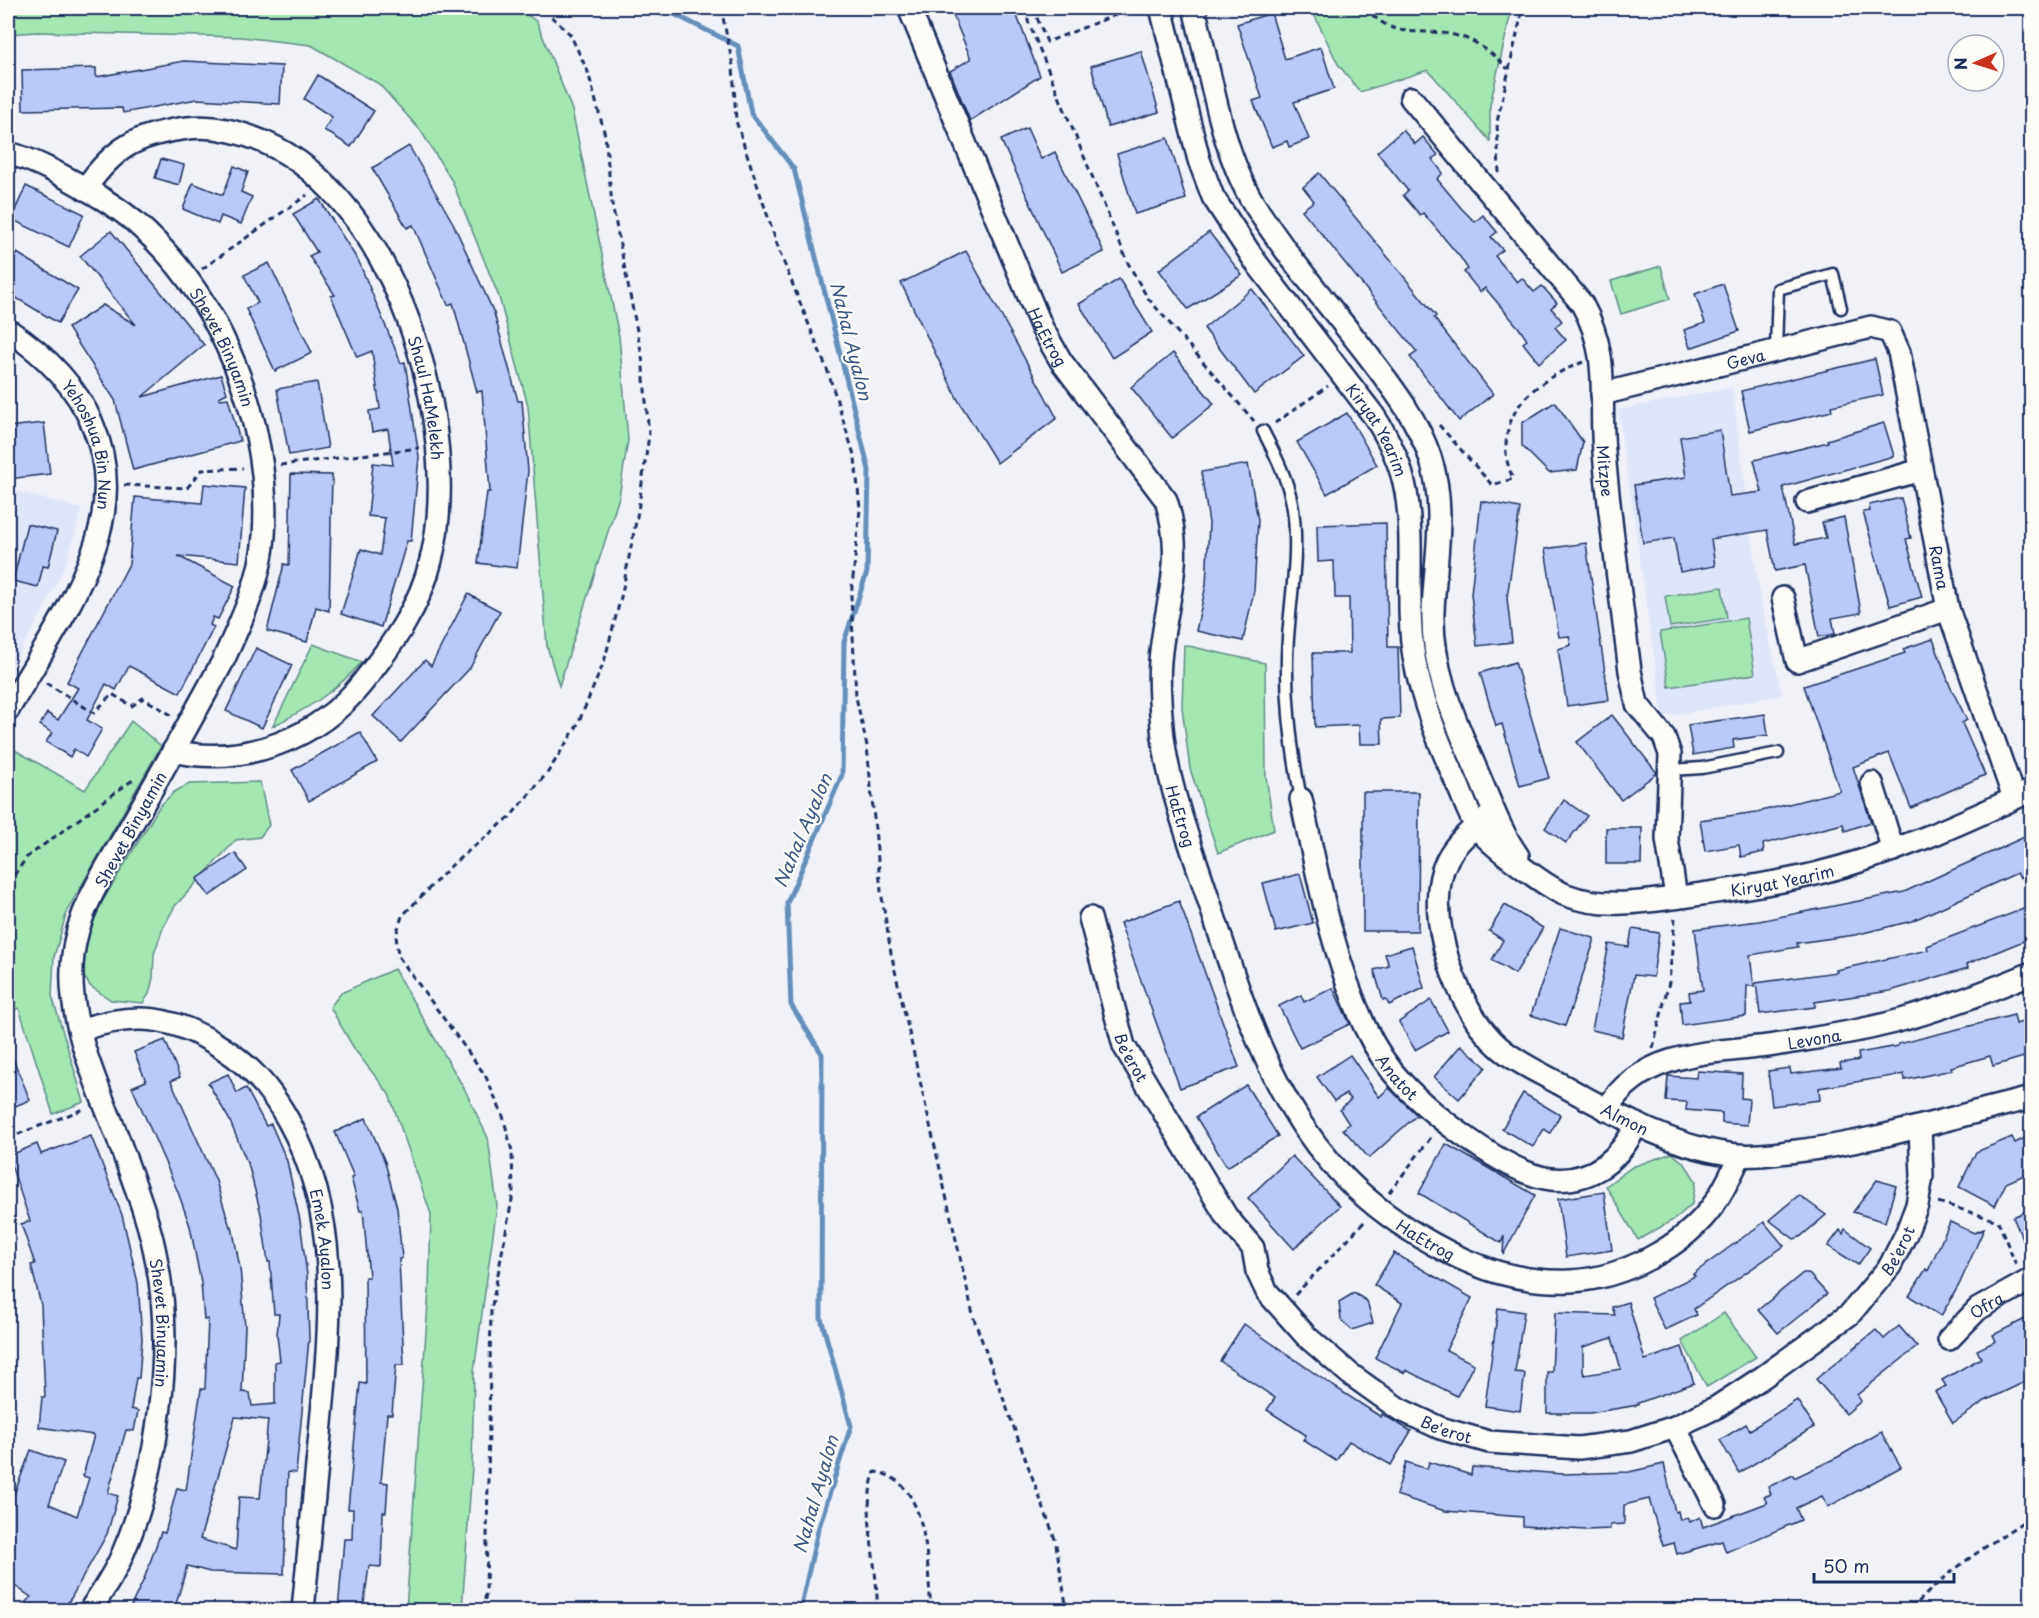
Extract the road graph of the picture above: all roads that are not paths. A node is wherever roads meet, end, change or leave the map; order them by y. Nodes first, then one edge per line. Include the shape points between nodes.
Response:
1 (909, 8) edge
2 (1161, 8) edge
3 (1194, 8) edge
4 (1411, 98) dead end
5 (8, 153) edge
6 (85, 189) junction
7 (1841, 308) dead end
8 (8, 330) edge
9 (1890, 332) joint
10 (1776, 350) junction
11 (1602, 394) junction
12 (1263, 431) road end
13 (1921, 470) junction
14 (1807, 502) dead end
15 (1783, 598) dead end
16 (1948, 609) junction
17 (8, 710) edge
18 (173, 751) junction
19 (1778, 753) dead end
20 (1671, 770) junction
21 (1872, 783) dead end
22 (2023, 794) edge
23 (1301, 799) joint
24 (1494, 812) junction
25 (1476, 826) junction
26 (1893, 850) junction
27 (1528, 869) junction
28 (1677, 897) junction
29 (1090, 918) dead end
30 (2031, 973) edge
31 (80, 1030) junction
32 (2031, 1098) edge
33 (1607, 1110) junction
34 (1637, 1124) junction
35 (1920, 1127) junction
36 (1740, 1156) junction
37 (2028, 1281) edge
38 (1948, 1339) dead end
39 (1675, 1427) junction
40 (1715, 1505) dead end
41 (90, 1611) edge
42 (303, 1611) edge

1 - 36 street, HaEtrog via 1042,328 1061,361 1166,500 1174,525 1176,553 1160,662 1162,729 1170,780 1242,1002 1264,1058 1292,1111 1356,1190 1408,1231 1495,1274 1531,1281 1604,1278 1674,1242 1713,1206
2 - 25 street, Kiryat Yearim via 1212,197 1390,441 1406,492 1414,656 1431,724
3 - 24 street, Kiryat Yearim via 1241,183 1400,398 1419,427 1431,458 1438,487 1439,517 1433,613 1437,664 1445,697
4 - 11 street, Mitzpe via 1582,304 1595,327 1602,359
5 - 6 street, Shevet Binyamin via 52,170
6 - 18 street, Shevet Binyamin via 135,222 186,281 228,346 242,380 259,450 265,510 260,567 223,662
6 - 18 street, Shaul HaMelekh via 103,163 142,138 201,127 228,130 274,147 313,171 361,226 385,265 403,306 425,376 437,446 436,527 432,559 420,596 400,632 354,693 328,716 276,746 227,757
7 - 10 lane via 1833,274 1778,289
8 - 17 street, Yehoshua Bin Nun via 56,368 76,392 91,417 103,466 102,518 95,547 74,594
9 - 10 street, Geva via 1871,327
9 - 13 street, Rama via 1899,352
10 - 11 street, Geva
11 - 20 street, Mitzpe via 1604,451 1630,671 1637,705 1664,737
12 - 23 lane via 1279,461 1292,503 1294,545 1287,659 1291,749
13 - 14 street
13 - 16 street, Rama
15 - 16 street via 1797,661
16 - 22 street, Rama
18 - 31 street, Shevet Binyamin via 98,884 77,933 71,973
19 - 20 lane
20 - 28 street, Mitzpe via 1667,839
21 - 26 street
22 - 26 street, Kiryat Yearim
23 - 34 street, Anatot via 1348,986 1377,1048 1404,1085 1489,1153 1531,1174 1552,1179 1576,1178 1598,1171 1616,1158
24 - 25 street, Almon
24 - 27 street, Kiryat Yearim
25 - 27 street, Kiryat Yearim
25 - 33 street, Almon via 1456,844 1438,886 1437,911 1450,969 1473,1013 1498,1047
26 - 28 street, Kiryat Yearim via 1815,874
27 - 28 street, Kiryat Yearim via 1556,890 1597,903
29 - 39 street, Be'erot via 1124,1046 1138,1073 1226,1216 1253,1248 1257,1271 1267,1292 1315,1344 1399,1409 1440,1428 1489,1442 1579,1448 1631,1441
30 - 33 street, Levona via 1891,1023 1768,1047 1689,1056 1647,1070 1612,1098
31 - 41 street, Shevet Binyamin via 150,1229 162,1297 162,1378 141,1498 123,1553
31 - 42 street, Emek Ayalon via 122,1019 163,1020 219,1046 257,1077 278,1103 314,1176 328,1251 330,1328
32 - 35 street, Almon
33 - 34 street, Almon
34 - 36 street, Almon via 1700,1150
35 - 36 street, Almon via 1858,1143
35 - 39 street, Be'erot via 1919,1196 1890,1266 1850,1314 1717,1407
37 - 38 street, Ofra via 1978,1309
39 - 40 street

